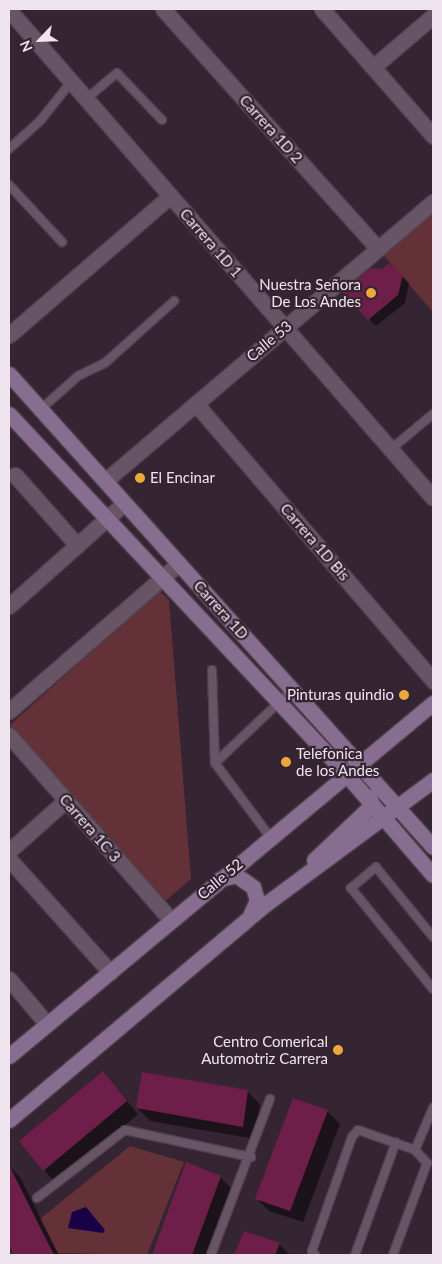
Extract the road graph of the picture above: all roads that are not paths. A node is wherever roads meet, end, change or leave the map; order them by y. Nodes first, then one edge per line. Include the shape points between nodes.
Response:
1 (163, 9) edge
2 (322, 9) edge
3 (9, 10) edge
4 (433, 16) edge
5 (373, 67) junction
6 (71, 82) junction
7 (86, 98) junction
8 (162, 120) dead end
9 (433, 136) edge
10 (9, 149) edge
11 (9, 185) edge
12 (170, 196) junction
13 (433, 202) edge
14 (62, 242) dead end
15 (378, 249) junction
16 (174, 301) dead end
17 (285, 328) junction
18 (9, 335) edge
19 (9, 374) edge
20 (196, 404) junction
21 (41, 410) junction
22 (433, 414) edge
23 (10, 419) edge
24 (391, 449) junction
25 (16, 474) dead end
26 (105, 481) junction
27 (433, 498) edge
28 (124, 503) junction
29 (107, 519) junction
30 (77, 545) junction
31 (179, 563) junction
32 (162, 578) junction
33 (9, 605) edge
34 (212, 670) dead end
35 (433, 681) edge
36 (292, 690) junction
37 (279, 703) junction
38 (433, 703) edge
39 (9, 711) edge
40 (9, 735) edge
41 (215, 763) junction
42 (359, 764) junction
43 (346, 774) junction
44 (433, 780) edge
45 (66, 800) junction
46 (372, 805) junction
47 (399, 808) junction
48 (385, 819) junction
49 (271, 838) junction
50 (433, 847) edge
51 (9, 851) edge
52 (9, 859) edge
53 (433, 875) edge
54 (216, 882) junction
55 (267, 903) junction
56 (248, 918) junction
57 (171, 920) junction
58 (433, 936) edge
59 (110, 972) junction
60 (9, 979) edge
61 (433, 986) edge
62 (47, 1024) junction
63 (9, 1056) edge
64 (270, 1099) dead end
65 (433, 1108) edge
66 (9, 1120) edge
67 (396, 1142) junction
68 (415, 1150) junction
69 (251, 1157) junction
70 (37, 1198) dead end
71 (211, 1255) edge
72 (315, 1255) edge
73 (355, 1255) edge
74 (393, 1255) edge

1 - 15 street, Carrera 1D 2
2 - 5 street
3 - 6 street, Carrera 1D 1
4 - 5 street
5 - 9 street
6 - 7 street, Carrera 1D 1
6 - 10 lane via 40,121
7 - 8 lane via 116,73
7 - 12 street, Carrera 1D 1
11 - 14 lane
12 - 17 street, Carrera 1D 1
12 - 18 street
13 - 15 street, Calle 53
15 - 17 street, Calle 53
16 - 21 lane via 105,363 78,376
17 - 20 street, Calle 53
17 - 24 street, Carrera 1D 1
19 - 21 main road, Carrera 1D
20 - 26 street, Calle 53
20 - 35 street, Carrera 1D Bis
21 - 26 main road, Carrera 1D
22 - 24 lane
23 - 29 main road, Carrera 1D
24 - 27 street, Carrera 1D 1
25 - 30 street
26 - 28 main road, Carrera 1D
28 - 29 street
28 - 31 main road, Carrera 1D
29 - 30 street
29 - 32 main road, Carrera 1D
30 - 33 street
31 - 32 street
31 - 36 main road, Carrera 1D
32 - 37 main road, Carrera 1D
32 - 39 street
34 - 41 lane
36 - 37 lane
36 - 42 main road, Carrera 1D
37 - 41 lane
37 - 43 main road, Carrera 1D
38 - 42 main road, Calle 52
40 - 45 street, Carrera 1C 3
41 - 49 lane
42 - 43 main road, Calle 52
42 - 46 main road
42 - 47 main road, Carrera 1D
43 - 46 main road, Carrera 1D
43 - 49 main road, Calle 52
44 - 47 main road
45 - 51 street
45 - 57 street, Carrera 1C 3
46 - 48 main road, Carrera 1D
46 - 55 main road
47 - 48 main road
47 - 50 main road, Carrera 1D
48 - 53 main road, Carrera 1D
48 - 55 main road
49 - 54 main road, Calle 52
52 - 59 street
54 - 56 main road via 229,875 249,881 257,900
54 - 57 main road, Calle 52
55 - 56 main road
56 - 66 main road
57 - 59 main road, Calle 52
58 - 61 lane via 376,867 351,888
59 - 62 main road, Calle 52
60 - 62 street
62 - 63 main road, Calle 52
64 - 69 lane
65 - 68 lane
67 - 68 lane
67 - 72 lane via 370,1131 358,1130 352,1137 312,1251
67 - 73 lane
68 - 74 lane via 427,1163
69 - 70 lane via 124,1130
69 - 71 lane

